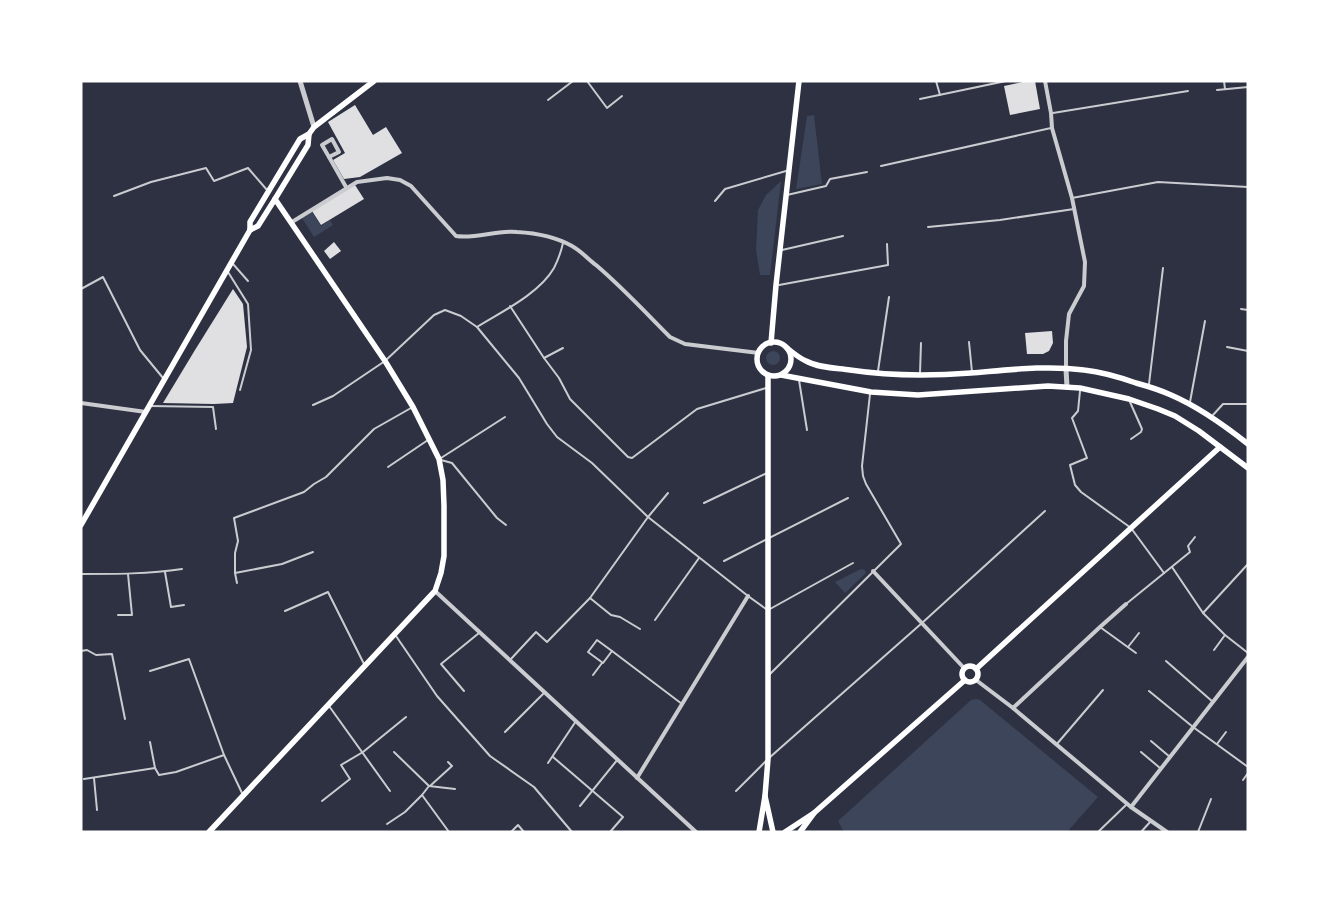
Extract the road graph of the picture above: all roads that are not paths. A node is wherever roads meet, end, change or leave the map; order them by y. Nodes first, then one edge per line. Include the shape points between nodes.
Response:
1 (300, 81) edge
2 (374, 81) edge
3 (573, 81) edge
4 (587, 81) edge
5 (799, 81) edge
6 (936, 81) edge
7 (1006, 81) edge
8 (1045, 81) edge
9 (1224, 81) edge
10 (1248, 87) edge
11 (1225, 89) junction
12 (1217, 90) dead end
13 (1188, 91) dead end
14 (940, 95) junction
15 (622, 96) dead end
16 (920, 99) dead end
17 (548, 100) dead end
18 (1051, 113) junction
19 (314, 127) junction
20 (1052, 128) junction
21 (309, 134) junction
22 (329, 158) junction
23 (881, 166) dead end
24 (789, 171) junction
25 (866, 172) dead end
26 (1248, 186) edge
27 (346, 187) junction
28 (268, 192) junction
29 (786, 195) junction
30 (114, 196) dead end
31 (1072, 198) junction
32 (275, 199) junction
33 (716, 202) dead end
34 (1074, 209) junction
35 (292, 222) junction
36 (928, 227) dead end
37 (250, 230) junction
38 (843, 236) dead end
39 (563, 242) junction
40 (887, 244) dead end
41 (780, 250) junction
42 (231, 263) junction
43 (1163, 268) dead end
44 (227, 270) junction
45 (248, 281) dead end
46 (776, 285) junction
47 (81, 289) edge
48 (889, 296) dead end
49 (510, 306) junction
50 (1241, 308) dead end
51 (1248, 310) edge
52 (1205, 321) dead end
53 (477, 327) junction
54 (771, 342) junction
55 (921, 342) dead end
56 (968, 342) dead end
57 (1227, 347) dead end
58 (563, 348) dead end
59 (787, 348) junction
60 (1248, 351) edge
61 (759, 352) junction
62 (544, 358) junction
63 (385, 361) junction
64 (1066, 369) junction
65 (972, 373) junction
66 (878, 374) junction
67 (768, 375) junction
68 (780, 375) junction
69 (920, 376) junction
70 (799, 379) junction
71 (165, 380) junction
72 (1067, 387) junction
73 (1149, 387) junction
74 (768, 388) junction
75 (1080, 388) junction
76 (240, 390) dead end
77 (870, 392) junction
78 (1129, 399) junction
79 (81, 403) edge
80 (1190, 404) junction
81 (1248, 404) edge
82 (313, 405) dead end
83 (413, 407) junction
84 (148, 409) junction
85 (1211, 417) junction
86 (504, 418) dead end
87 (216, 429) dead end
88 (807, 430) dead end
89 (430, 439) junction
90 (1132, 439) dead end
91 (1248, 444) edge
92 (1220, 447) junction
93 (439, 459) junction
94 (388, 467) dead end
95 (1248, 468) edge
96 (768, 473) junction
97 (668, 492) dead end
98 (848, 498) dead end
99 (704, 503) dead end
100 (1045, 511) dead end
101 (648, 517) junction
102 (82, 526) edge
103 (506, 526) dead end
104 (1131, 528) junction
105 (1195, 537) dead end
106 (768, 538) junction
107 (313, 552) dead end
108 (699, 558) junction
109 (724, 561) dead end
110 (853, 563) dead end
111 (1248, 564) edge
112 (1172, 567) junction
113 (182, 569) dead end
114 (873, 571) junction
115 (165, 572) junction
116 (235, 573) junction
117 (1164, 573) junction
118 (81, 574) edge
119 (128, 574) junction
120 (237, 584) dead end
121 (435, 591) junction
122 (748, 596) junction
123 (590, 598) junction
124 (1126, 604) joint
125 (184, 605) dead end
126 (285, 610) dead end
127 (768, 611) junction
128 (1203, 613) junction
129 (118, 616) dead end
130 (655, 620) dead end
131 (922, 623) junction
132 (1100, 626) junction
133 (640, 630) dead end
134 (480, 632) junction
135 (1139, 633) dead end
136 (394, 634) junction
137 (1225, 635) junction
138 (1128, 647) junction
139 (1214, 650) dead end
140 (81, 651) edge
141 (612, 651) junction
142 (1136, 653) dead end
143 (1248, 653) edge
144 (1248, 657) edge
145 (510, 660) junction
146 (1166, 661) dead end
147 (603, 663) junction
148 (364, 666) junction
149 (964, 668) junction
150 (976, 669) junction
151 (150, 671) dead end
152 (594, 675) dead end
153 (768, 676) junction
154 (965, 680) junction
155 (976, 680) junction
156 (1103, 690) dead end
157 (464, 691) dead end
158 (1149, 691) dead end
159 (545, 693) junction
160 (1213, 702) junction
161 (682, 704) junction
162 (328, 705) junction
163 (1013, 708) junction
164 (406, 717) dead end
165 (125, 719) dead end
166 (576, 722) junction
167 (1193, 727) junction
168 (504, 732) dead end
169 (1226, 732) dead end
170 (1151, 741) dead end
171 (150, 742) dead end
172 (1217, 744) junction
173 (1056, 745) junction
174 (363, 752) junction
175 (394, 752) dead end
176 (1141, 752) dead end
177 (224, 755) junction
178 (553, 757) junction
179 (1170, 757) junction
180 (618, 759) junction
181 (768, 759) junction
182 (448, 762) dead end
183 (548, 763) dead end
184 (1248, 767) edge
185 (155, 768) junction
186 (1161, 768) junction
187 (1248, 773) edge
188 (94, 778) junction
189 (637, 778) junction
190 (84, 779) dead end
191 (1243, 780) dead end
192 (429, 786) junction
193 (455, 789) dead end
194 (592, 791) junction
195 (736, 791) dead end
196 (390, 792) dead end
197 (243, 795) junction
198 (422, 795) junction
199 (765, 796) junction
200 (1211, 799) dead end
201 (322, 801) dead end
202 (1129, 805) junction
203 (580, 806) dead end
204 (97, 810) dead end
205 (814, 813) junction
206 (1151, 822) junction
207 (387, 824) dead end
208 (209, 832) edge
209 (450, 832) edge
210 (510, 832) edge
211 (524, 832) edge
212 (572, 832) edge
213 (610, 832) edge
214 (696, 832) edge
215 (759, 832) edge
216 (773, 832) edge
217 (785, 832) edge
218 (800, 832) edge
219 (1098, 832) edge
220 (1141, 832) edge
221 (1167, 832) edge
222 (1198, 832) edge

1 - 19 street
2 - 19 main road
3 - 17 lane
4 - 15 lane via 607,108
5 - 24 main road
6 - 14 lane
7 - 14 lane
8 - 18 street
9 - 11 lane
10 - 11 lane
11 - 12 lane
13 - 18 lane
14 - 16 lane
18 - 20 street
19 - 21 main road
20 - 23 lane
20 - 31 street
21 - 28 main road via 300,139
21 - 32 main road via 308,145
22 - 22 street via 322,145 332,140 339,152
22 - 27 street
24 - 29 main road
24 - 33 lane via 726,189
25 - 29 lane via 830,179 826,186
26 - 31 lane via 1158,182
27 - 35 street
27 - 39 street via 375,178 400,180 411,186 456,236 516,232
28 - 30 lane via 248,168 214,181 206,168 151,182
28 - 37 main road via 250,222
29 - 41 main road
31 - 34 street
32 - 35 main road
32 - 37 main road via 258,226
34 - 36 lane
34 - 64 street via 1085,262 1084,286 1069,314
35 - 63 main road
37 - 42 main road
38 - 41 lane
39 - 49 lane via 553,270 533,293
39 - 61 street via 605,273 678,342
40 - 46 lane via 888,265
41 - 46 main road
42 - 44 main road
42 - 45 lane
43 - 73 lane
44 - 71 main road
44 - 76 lane via 248,304 251,350
46 - 54 main road
47 - 71 lane via 103,277 140,350
48 - 66 lane
49 - 53 lane
49 - 62 lane
50 - 51 lane
52 - 80 lane
53 - 63 lane via 445,310 434,315
53 - 101 lane via 519,378 557,437 592,463
54 - 59 main road
54 - 61 main road
55 - 69 lane
56 - 65 lane
57 - 60 lane
58 - 62 lane
59 - 66 main road via 812,364
59 - 68 main road via 791,363
61 - 67 main road via 760,368
62 - 74 lane via 570,399 632,458 697,410
63 - 82 lane via 333,396
63 - 83 main road
64 - 65 main road via 1016,368
64 - 72 street
64 - 73 main road via 1101,373
65 - 69 main road
66 - 69 main road
67 - 68 main road
67 - 74 main road
68 - 70 main road
70 - 77 main road
70 - 88 lane
71 - 84 main road
72 - 75 main road
72 - 77 main road via 918,395
73 - 80 main road
74 - 96 main road
75 - 78 main road
75 - 104 lane via 1078,411 1072,418 1088,458 1070,465 1075,485
77 - 114 lane via 862,476 901,544
78 - 90 lane via 1142,429
78 - 92 main road via 1175,416
79 - 84 street
80 - 85 main road
81 - 85 lane via 1223,404
83 - 89 main road
83 - 116 lane via 374,429 326,477 304,492 234,518 238,541 234,552
84 - 87 lane via 213,407
84 - 102 main road
85 - 91 main road
86 - 93 lane
89 - 93 main road
89 - 94 lane
92 - 95 main road
92 - 104 main road
93 - 103 lane via 452,462
93 - 121 main road via 444,506 444,556
96 - 99 lane
96 - 106 main road
97 - 101 lane
98 - 106 lane
100 - 131 lane
101 - 108 lane
101 - 123 lane
104 - 117 lane
104 - 150 main road
105 - 112 lane via 1188,546 1190,552
106 - 109 lane
106 - 127 main road
107 - 116 lane via 282,564
108 - 122 lane
108 - 130 lane
110 - 127 lane
111 - 128 lane
112 - 117 lane
112 - 128 lane
113 - 115 lane
114 - 131 street
114 - 153 lane
115 - 119 lane
115 - 125 lane via 171,607
116 - 120 lane
117 - 124 lane
118 - 119 lane
119 - 129 lane via 132,615
121 - 134 street
121 - 136 main road
122 - 127 lane
122 - 161 street
123 - 133 lane via 611,615 620,616
123 - 145 lane via 547,642 536,632
124 - 132 street
126 - 148 lane via 328,592
127 - 153 main road
128 - 137 lane
131 - 149 street
131 - 181 lane
132 - 138 lane
132 - 163 street
134 - 145 street
134 - 157 lane via 441,664
135 - 138 lane
136 - 148 main road
136 - 212 lane via 436,696 483,749 539,792
137 - 139 lane
137 - 143 lane
138 - 142 lane
140 - 165 lane via 87,650 96,655 112,654
141 - 147 lane
141 - 147 lane via 597,640 588,652
141 - 161 lane
144 - 160 street
145 - 159 street
146 - 160 lane
147 - 152 lane
148 - 162 main road
149 - 150 main road via 972,666
149 - 154 main road
150 - 155 main road
151 - 177 lane via 189,660
153 - 181 main road
154 - 155 main road
154 - 205 main road
155 - 163 street
156 - 173 lane
158 - 167 lane
159 - 166 street
159 - 168 lane
160 - 167 street
161 - 189 street
162 - 174 lane
162 - 197 main road
163 - 173 street
164 - 174 lane
166 - 178 lane
166 - 180 street
167 - 172 lane
167 - 179 street
169 - 172 lane
170 - 179 lane
171 - 185 lane
172 - 184 lane
173 - 202 street
174 - 196 lane
174 - 201 lane via 341,765 350,780
175 - 192 lane
176 - 186 lane
177 - 185 lane via 176,772 159,775
177 - 197 lane
178 - 183 lane
178 - 194 lane
179 - 186 street
180 - 189 street
180 - 194 lane
181 - 195 lane
181 - 199 main road
182 - 192 lane via 452,766
185 - 188 lane
186 - 202 street
187 - 191 lane
188 - 190 lane
188 - 204 lane
189 - 214 street
192 - 193 lane
192 - 198 lane
194 - 203 lane
194 - 213 lane via 623,817
197 - 208 main road
198 - 207 lane
198 - 209 lane
199 - 215 main road
199 - 216 main road
200 - 222 lane
202 - 206 street
202 - 219 lane
205 - 217 main road
205 - 218 main road
206 - 220 lane
206 - 221 street
210 - 211 lane via 518,825

